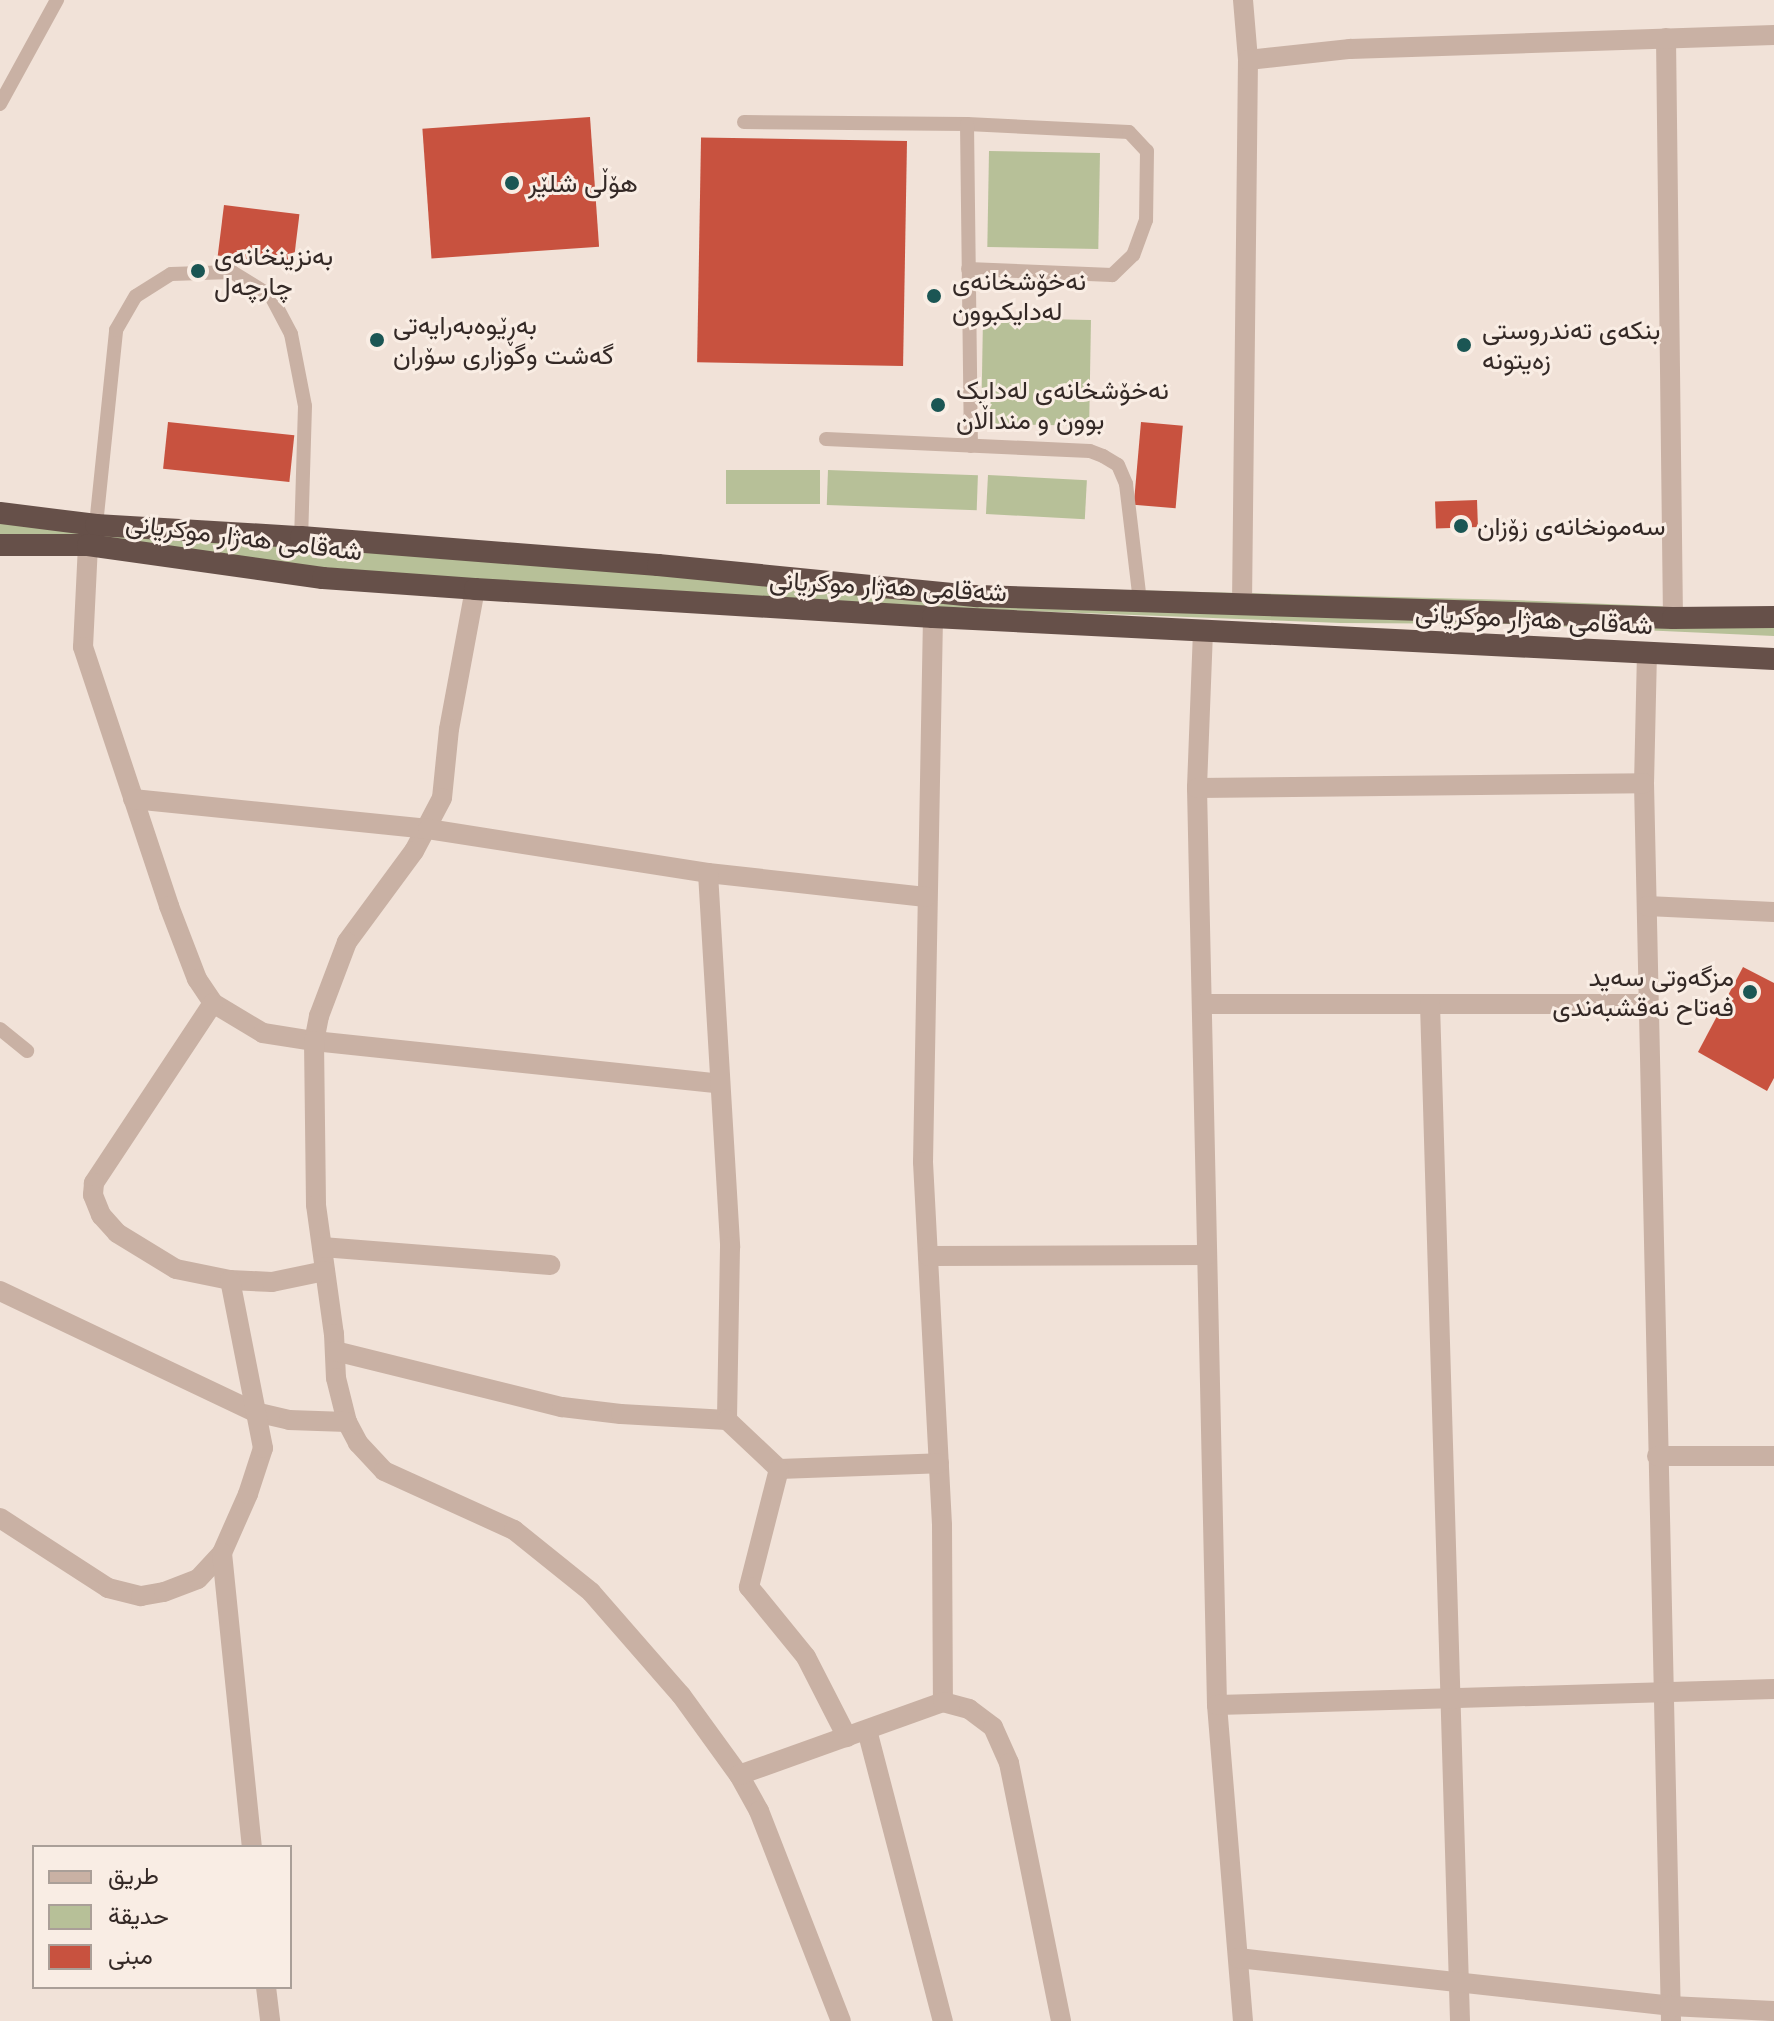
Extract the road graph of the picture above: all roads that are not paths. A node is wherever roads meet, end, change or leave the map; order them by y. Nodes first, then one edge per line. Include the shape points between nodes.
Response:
1 (57, 0) edge
2 (1243, 0) edge
3 (1774, 35) edge
4 (1666, 38) junction
5 (1248, 60) junction
6 (0, 104) edge
7 (744, 122) dead end
8 (967, 124) junction
9 (968, 269) junction
10 (826, 439) dead end
11 (971, 446) junction
12 (0, 513) edge
13 (92, 535) junction
14 (301, 537) junction
15 (0, 545) edge
16 (475, 589) junction
17 (1140, 601) junction
18 (1242, 604) junction
19 (933, 617) junction
20 (1774, 617) edge
21 (1673, 618) junction
22 (1203, 631) junction
23 (1647, 652) junction
24 (1774, 659) edge
25 (1644, 783) junction
26 (1197, 788) junction
27 (133, 799) junction
28 (428, 829) junction
29 (708, 873) junction
30 (926, 897) junction
31 (1647, 906) junction
32 (1774, 912) edge
33 (213, 1003) junction
34 (1202, 1004) junction
35 (1430, 1004) junction
36 (1648, 1004) junction
37 (0, 1029) edge
38 (314, 1041) junction
39 (27, 1051) dead end
40 (720, 1084) junction
41 (322, 1247) junction
42 (1207, 1255) junction
43 (928, 1256) junction
44 (550, 1265) dead end
45 (325, 1271) junction
46 (230, 1280) junction
47 (0, 1291) edge
48 (335, 1351) junction
49 (255, 1412) junction
50 (727, 1420) junction
51 (347, 1422) junction
52 (1657, 1456) junction
53 (1774, 1456) edge
54 (939, 1463) junction
55 (779, 1469) junction
56 (0, 1518) edge
57 (222, 1553) junction
58 (1774, 1689) edge
59 (1662, 1691) junction
60 (1450, 1698) junction
61 (943, 1702) junction
62 (1217, 1705) junction
63 (867, 1730) junction
64 (847, 1737) junction
65 (739, 1775) junction
66 (252, 1845) edge
67 (1238, 1958) junction
68 (1458, 1983) junction
69 (266, 1989) edge
70 (1774, 2011) edge
71 (1670, 2014) edge
72 (270, 2021) edge
73 (841, 2021) edge
74 (943, 2021) edge
75 (1061, 2021) edge
76 (1243, 2021) edge
77 (1460, 2021) edge

1 - 6 lane
2 - 5 street
3 - 4 street
4 - 5 street via 1350,49
4 - 21 street
5 - 18 street
7 - 8 lane
8 - 9 lane
8 - 9 lane via 1129,132 1147,151 1146,220 1133,255 1112,275
9 - 11 lane
10 - 11 lane
11 - 17 lane via 1090,451 1118,465 1126,484
12 - 13 highway, شەقامی ھەژار موکریانی
13 - 14 highway, شەقامی ھەژار موکریانی
13 - 14 lane via 116,330 136,296 171,274 232,272 271,296 291,334 305,406
13 - 15 highway, شەقامی ھەژار موکریانی
13 - 16 highway, شەقامی ھەژار موکریانی via 323,578
13 - 27 street via 83,647
14 - 17 highway, شەقامی ھەژار موکریانی via 977,596
16 - 19 highway, شەقامی ھەژار موکریانی
16 - 28 street via 442,798
17 - 18 highway, شەقامی ھەژار موکریانی
18 - 21 highway, شەقامی ھەژار موکریانی
19 - 22 highway, شەقامی ھەژار موکریانی
19 - 30 street
20 - 21 highway, شەقامی ھەژار موکریانی
22 - 23 highway, شەقامی ھەژار موکریانی
22 - 26 street
23 - 24 highway, شەقامی ھەژار موکریانی
23 - 25 street
25 - 26 street
25 - 31 street
26 - 34 street
27 - 28 street
27 - 33 street via 197,979
28 - 29 street
28 - 38 street via 347,942
29 - 30 street
29 - 40 street
30 - 43 street via 923,1162
31 - 32 street
31 - 36 street
33 - 38 street via 263,1033
33 - 46 street via 94,1183 93,1195 117,1233 176,1269
34 - 35 street
34 - 42 street
35 - 36 street
35 - 60 street
36 - 52 street
37 - 39 lane
38 - 40 street
38 - 41 street via 315,1190
40 - 50 street via 730,1247
41 - 44 street
41 - 45 street
42 - 43 street
42 - 62 street
43 - 54 street
45 - 46 street via 272,1282
45 - 48 street
46 - 49 street
47 - 49 street
48 - 50 street via 562,1407
48 - 51 street
49 - 51 street via 289,1420
49 - 57 street via 263,1448
50 - 55 street
51 - 65 street via 384,1471 514,1530 591,1592 681,1695
52 - 53 street
52 - 59 street
54 - 55 street
54 - 61 street
55 - 64 street via 749,1587 806,1657
56 - 57 street via 108,1588 141,1596 198,1579
57 - 66 street
58 - 59 street
59 - 60 street
59 - 71 street
60 - 62 street
60 - 68 street
61 - 63 street
61 - 75 street via 969,1709 993,1727 1009,1763
62 - 67 street
63 - 64 street
63 - 74 street
64 - 65 street
65 - 73 street via 759,1811
67 - 68 street
67 - 76 street
68 - 71 street
68 - 77 street
69 - 72 street
70 - 71 street

